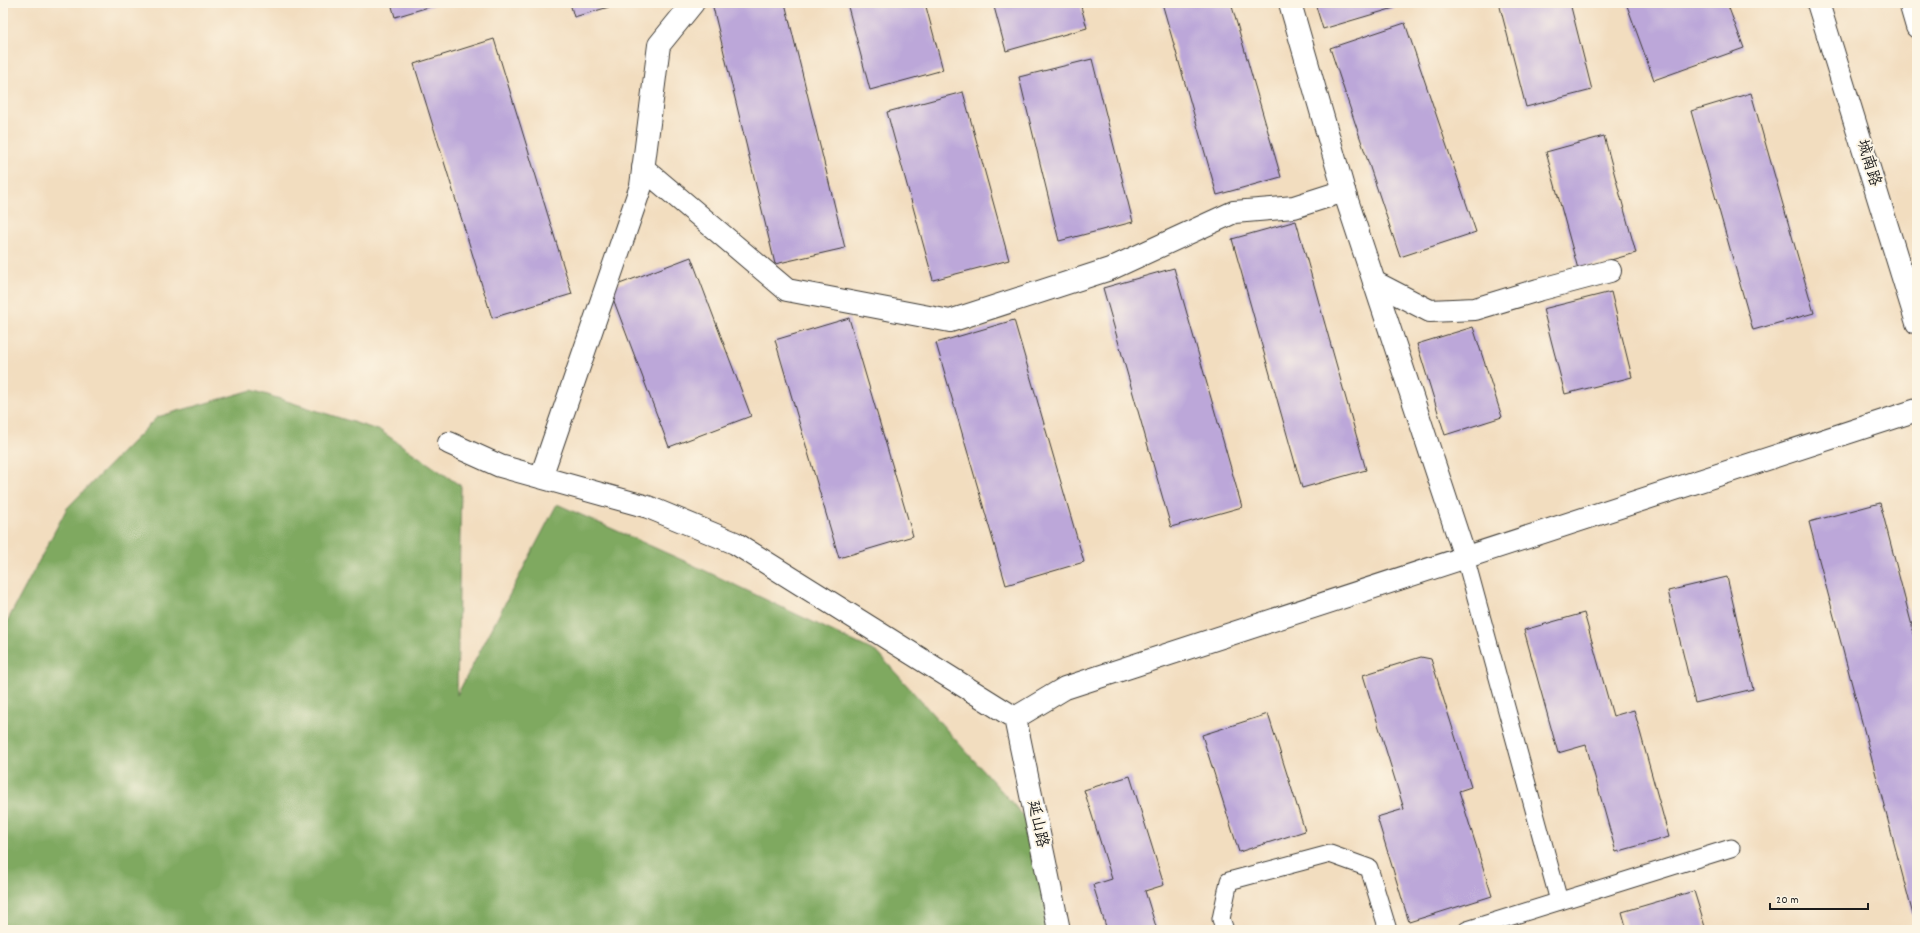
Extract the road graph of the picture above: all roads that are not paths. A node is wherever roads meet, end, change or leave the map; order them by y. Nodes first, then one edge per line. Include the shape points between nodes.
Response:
1 (693, 3) edge
2 (1290, 3) edge
3 (1818, 3) edge
4 (1910, 3) edge
5 (1917, 27) edge
6 (643, 168) junction
7 (1344, 190) junction
8 (1610, 272) dead end
9 (1374, 282) junction
10 (1917, 323) edge
11 (1917, 410) edge
12 (449, 443) dead end
13 (541, 477) junction
14 (1465, 557) junction
15 (1015, 718) junction
16 (1730, 848) dead end
17 (1559, 901) junction
18 (1059, 930) edge
19 (1225, 930) edge
20 (1388, 930) edge
21 (1467, 930) edge

1 - 6 street via 659,45
2 - 7 street
3 - 10 street, 城南路
4 - 5 street
6 - 7 street via 787,290 950,321 1110,269 1234,212 1294,207
6 - 13 street via 641,186
7 - 9 street
8 - 9 street via 1475,309 1430,311
9 - 14 street
11 - 14 street
12 - 13 street via 500,466
13 - 15 street via 648,508 735,543
14 - 15 street via 1065,688
14 - 17 lane
15 - 18 street, 延山路
16 - 17 lane
17 - 21 lane
19 - 20 lane via 1221,919 1228,881 1330,854 1369,868

